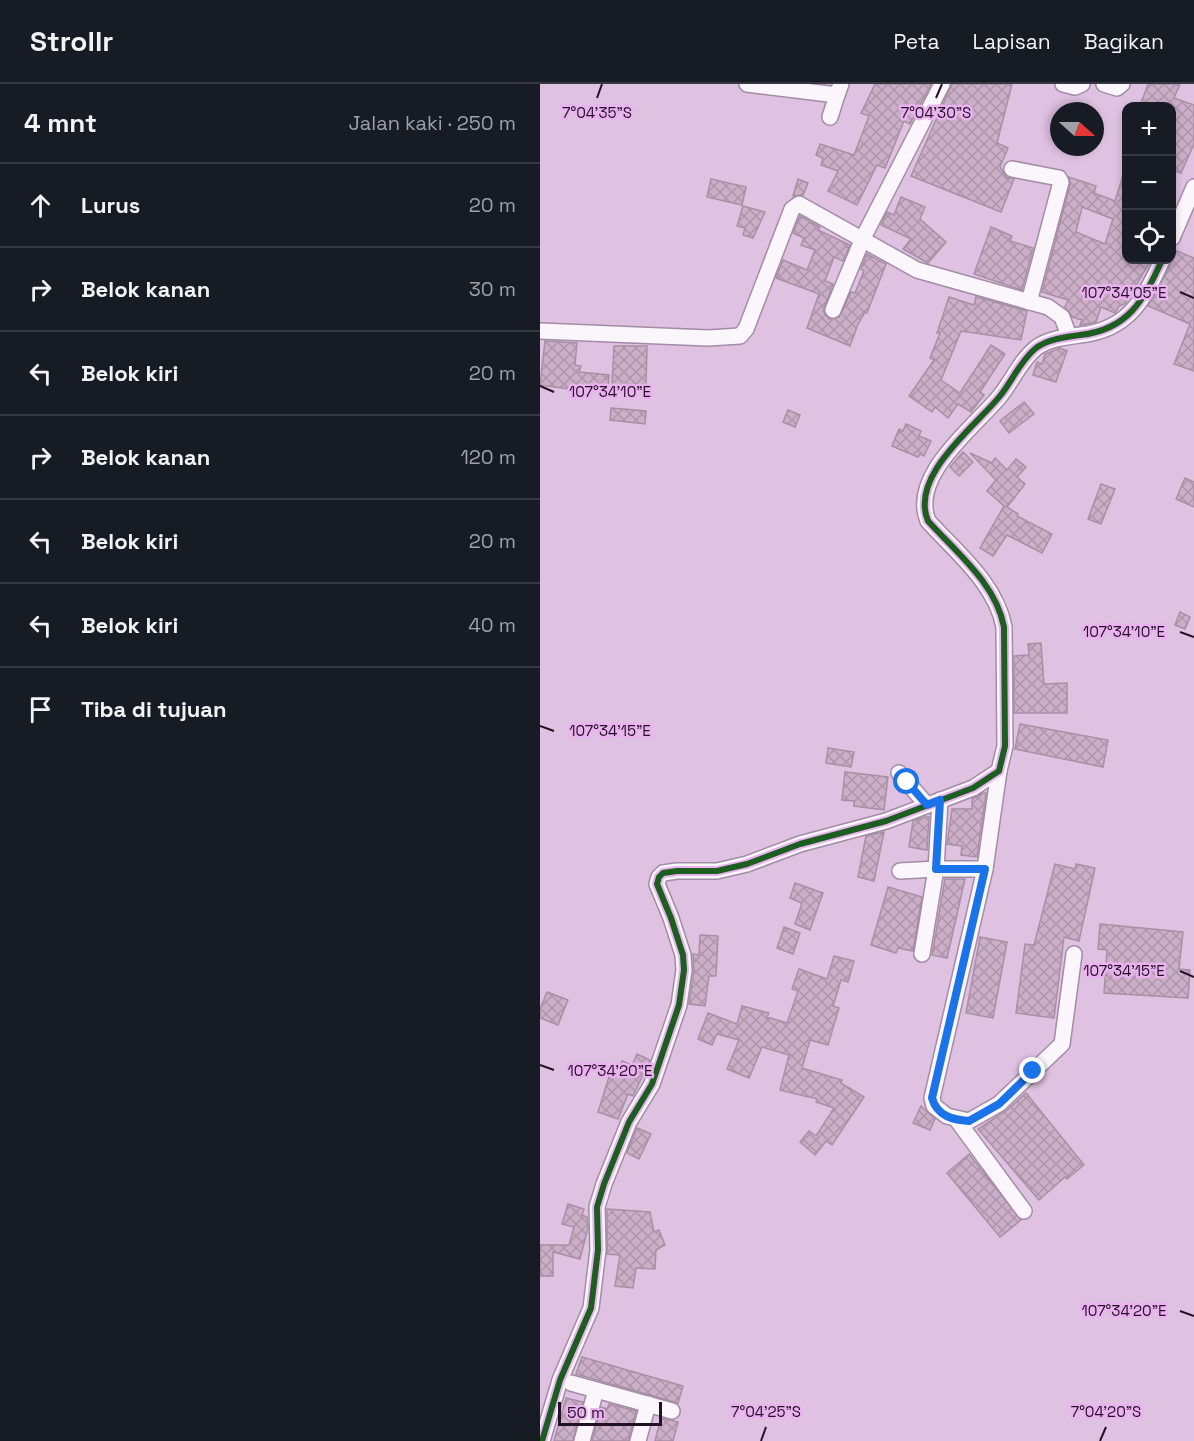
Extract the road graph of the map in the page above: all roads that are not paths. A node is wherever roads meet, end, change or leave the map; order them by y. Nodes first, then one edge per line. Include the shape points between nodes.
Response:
1 (747, 84) edge
2 (942, 84) edge
3 (1063, 84) edge
4 (1082, 84) edge
5 (1104, 84) edge
6 (1122, 84) edge
7 (839, 90) edge
8 (830, 117) dead end
9 (1012, 169) dead end
10 (1194, 187) edge
11 (1176, 229) edge
12 (863, 237) junction
13 (1160, 264) edge
14 (1029, 302) junction
15 (833, 310) dead end
16 (540, 331) edge
17 (1069, 336) junction
18 (999, 771) junction
19 (899, 773) dead end
20 (933, 803) junction
21 (936, 869) junction
22 (985, 869) junction
23 (900, 871) dead end
24 (922, 954) dead end
25 (1074, 954) dead end
26 (957, 1120) junction
27 (1024, 1211) dead end
28 (571, 1383) dead end
29 (596, 1390) junction
30 (648, 1404) junction
31 (672, 1411) dead end
32 (542, 1441) edge
33 (582, 1441) edge
34 (638, 1441) edge

1 - 7 street
2 - 12 street
3 - 4 street
5 - 6 street via 1117,88
7 - 8 street
9 - 14 street via 1059,178 1061,182
10 - 11 street
12 - 14 street via 917,270
12 - 15 street
12 - 16 street via 807,207 795,205 740,336
13 - 17 street via 1142,301 1120,322 1094,333
14 - 17 street via 1062,317
17 - 18 street via 1046,342 1030,354 999,397 963,432 934,474 929,490 928,521 989,589 998,603 1004,627 1005,746
18 - 20 street via 986,781
18 - 22 street
19 - 20 street
20 - 21 street
20 - 32 street via 747,864 717,871 676,871 659,877 657,884 683,955 679,1005 652,1084 629,1122 604,1184 597,1207 598,1250 591,1308 560,1380
21 - 22 street
21 - 23 street
21 - 24 street
22 - 26 street via 932,1098 939,1111
25 - 26 street via 1062,1044 999,1104 969,1121
26 - 27 street
28 - 29 street
29 - 30 street
29 - 33 street
30 - 31 street
30 - 34 street

